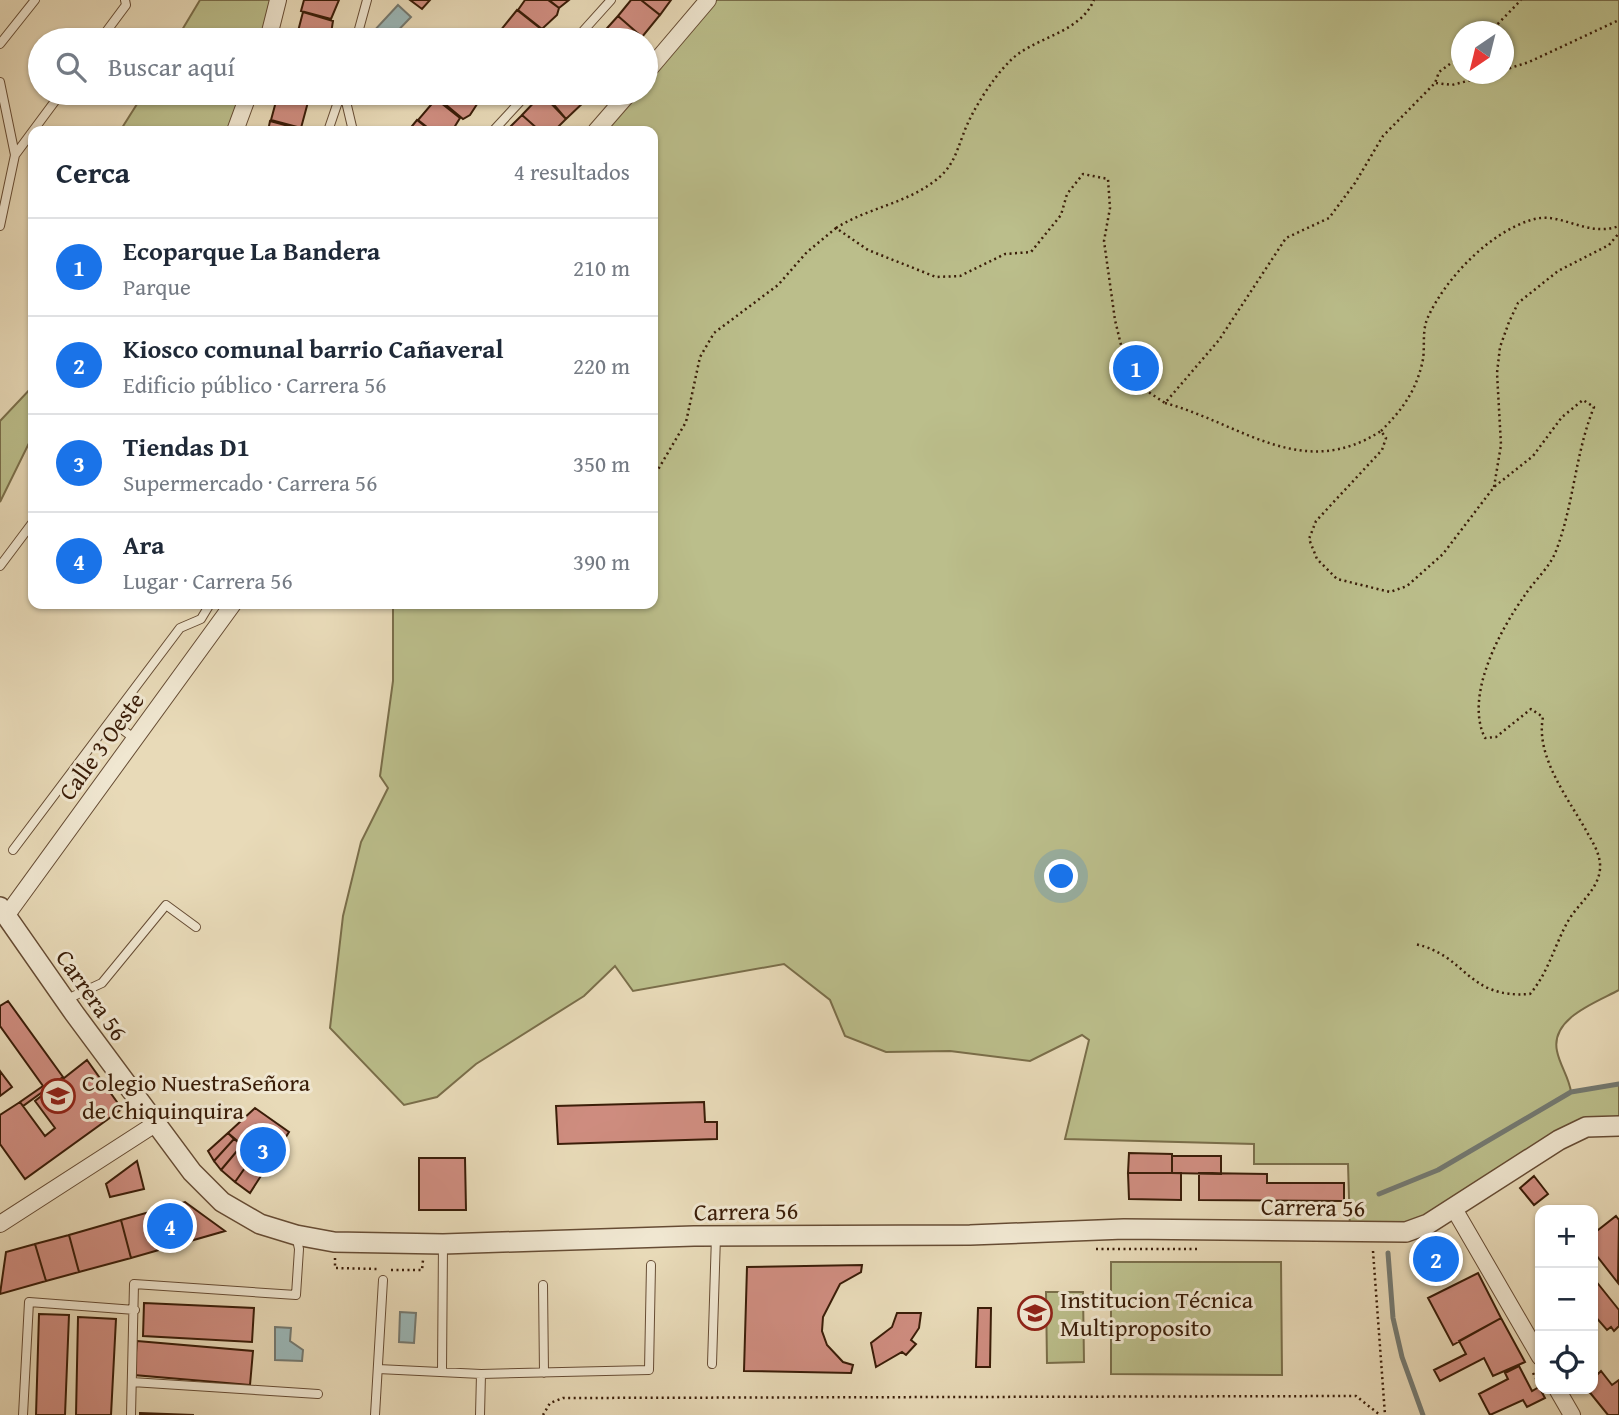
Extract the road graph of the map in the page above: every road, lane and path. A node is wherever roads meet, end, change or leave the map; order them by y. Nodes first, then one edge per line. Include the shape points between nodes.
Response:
1 (35, 0) edge
2 (125, 0) edge
3 (278, 0) edge
4 (367, 0) edge
5 (611, 0) edge
6 (708, 0) edge
7 (1094, 0) edge
8 (1521, 0) edge
9 (1619, 20) edge
10 (1501, 21) edge
11 (109, 28) edge
12 (271, 28) edge
13 (359, 28) edge
14 (586, 28) edge
15 (0, 44) edge
16 (658, 59) edge
17 (1451, 63) edge
18 (1514, 67) edge
19 (0, 82) edge
20 (1435, 83) junction
21 (1456, 84) edge
22 (52, 105) edge
23 (245, 105) edge
24 (338, 105) edge
25 (346, 105) edge
26 (517, 105) edge
27 (619, 105) edge
28 (37, 126) edge
29 (237, 126) edge
30 (330, 126) edge
31 (352, 126) edge
32 (498, 126) edge
33 (600, 126) edge
34 (28, 137) edge
35 (15, 155) junction
36 (0, 226) edge
37 (1619, 226) edge
38 (836, 228) junction
39 (1619, 233) edge
40 (1165, 403) junction
41 (1381, 431) junction
42 (658, 470) edge
43 (1494, 487) junction
44 (28, 530) edge
45 (0, 566) edge
46 (207, 609) edge
47 (229, 609) edge
48 (111, 721) junction
49 (135, 739) junction
50 (13, 850) dead end
51 (3, 911) edge
52 (195, 927) dead end
53 (1415, 944) dead end
54 (65, 1000) junction
55 (155, 1124) junction
56 (1617, 1125) edge
57 (1453, 1207) junction
58 (0, 1224) edge
59 (296, 1236) junction
60 (716, 1236) junction
61 (443, 1244) junction
62 (1385, 1248) dead end
63 (652, 1265) dead end
64 (383, 1280) dead end
65 (544, 1285) dead end
66 (135, 1310) junction
67 (1535, 1361) edge
68 (712, 1364) dead end
69 (378, 1369) junction
70 (442, 1370) junction
71 (544, 1373) junction
72 (481, 1374) junction
73 (132, 1382) junction
74 (317, 1394) dead end
75 (1560, 1394) edge
76 (23, 1415) edge
77 (131, 1415) edge
78 (375, 1415) edge
79 (480, 1415) edge
80 (543, 1415) edge
81 (1382, 1415) edge
82 (1572, 1415) edge

1 - 15 lane
2 - 11 lane
3 - 12 street
4 - 13 lane
5 - 14 lane
6 - 16 street
7 - 38 path via 1084,16 1012,59 995,78 963,133 951,168 908,198 859,213
8 - 10 path
9 - 18 path
17 - 20 path via 1439,72
19 - 35 lane
20 - 21 path
20 - 40 path via 1383,136 1329,218 1286,238 1219,340
22 - 28 lane
23 - 29 street
24 - 30 lane
25 - 31 lane
26 - 32 lane
27 - 33 street
34 - 35 lane
35 - 36 lane
37 - 41 path via 1588,230 1557,220 1532,219 1478,250 1428,318 1423,363 1406,405
38 - 40 path via 867,250 936,277 960,276 1005,254 1031,252 1061,215 1067,194 1083,174 1108,179 1110,208 1104,241 1127,370 1132,381
38 - 42 path via 778,285 714,333 700,357 686,422
39 - 43 path via 1609,245 1558,271 1518,303 1500,347 1501,445
40 - 41 path via 1222,422 1275,447 1303,452 1334,451 1363,443
41 - 43 path via 1386,438 1382,450 1316,521 1310,539 1317,559 1337,579 1390,592 1407,586 1443,554
43 - 53 path via 1533,456 1562,418 1583,400 1594,407 1578,452 1573,496 1555,554 1497,639 1477,712 1485,738 1496,737 1531,709 1543,717 1542,750 1597,849 1600,867 1596,883 1569,919 1544,977 1530,994 1493,992 1432,948
44 - 45 lane
46 - 48 lane via 201,618 180,628
47 - 49 street, Calle 3 Oeste
48 - 49 lane
48 - 50 lane
49 - 51 street, Calle 3 Oeste
51 - 54 street, Carrera 56
52 - 54 lane via 166,905 102,983
54 - 55 street, Carrera 56
55 - 58 street
55 - 59 street, Carrera 56 via 222,1202 260,1224
56 - 57 street, Carrera 56 via 1586,1127 1559,1140
57 - 60 street, Carrera 56 via 1406,1232 1124,1228 970,1235
57 - 67 street
59 - 61 street, Carrera 56 via 334,1242
59 - 66 lane via 296,1294 134,1284
60 - 61 street, Carrera 56
60 - 68 lane
61 - 70 lane
62 - 81 path via 1373,1249
63 - 71 lane via 649,1370
64 - 69 lane
65 - 71 lane
66 - 73 lane
66 - 76 lane via 29,1302
69 - 70 lane
69 - 78 lane
70 - 72 lane
71 - 72 lane
72 - 79 lane
73 - 74 lane
73 - 77 lane
75 - 82 street
80 - 81 path via 550,1403 563,1398 1356,1396

